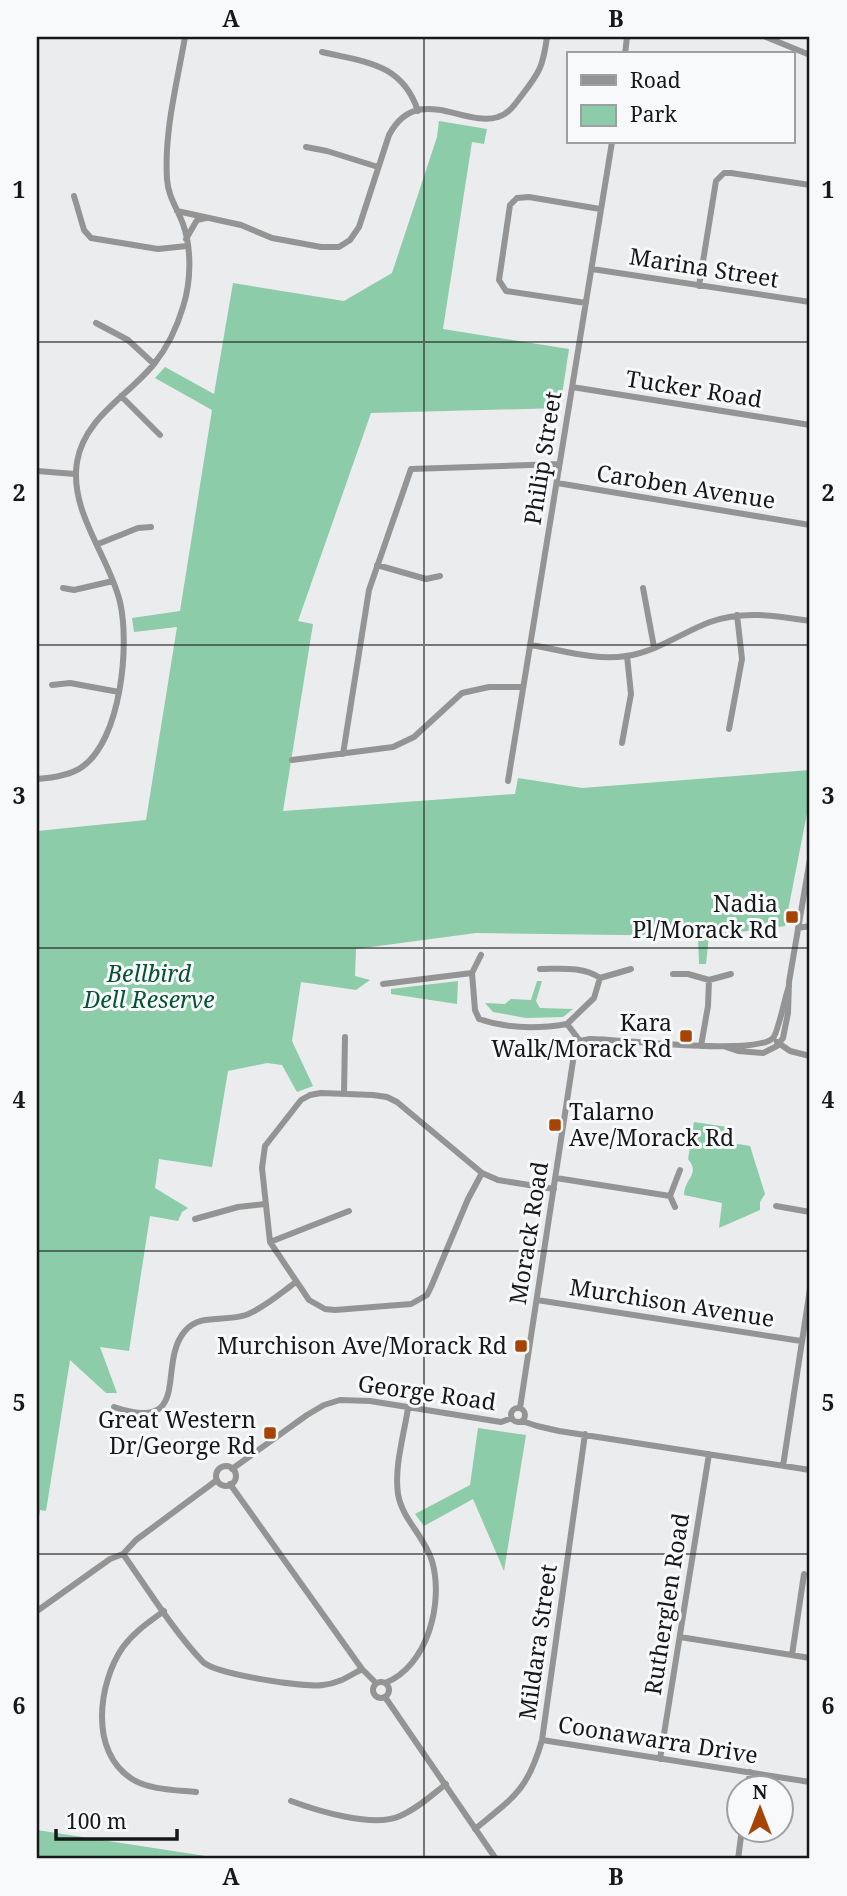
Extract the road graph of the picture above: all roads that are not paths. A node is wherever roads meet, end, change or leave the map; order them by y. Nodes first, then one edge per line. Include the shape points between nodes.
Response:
1 (185, 37) edge
2 (547, 37) edge
3 (766, 37) edge
4 (322, 52) dead end
5 (810, 55) edge
6 (418, 111) junction
7 (612, 144) edge
8 (306, 147) dead end
9 (378, 167) junction
10 (810, 185) edge
11 (74, 196) dead end
12 (600, 209) junction
13 (177, 211) junction
14 (212, 217) junction
15 (186, 243) junction
16 (592, 269) junction
17 (699, 286) junction
18 (810, 302) edge
19 (586, 303) junction
20 (96, 323) dead end
21 (154, 364) junction
22 (572, 387) junction
23 (121, 396) junction
24 (810, 425) edge
25 (160, 435) dead end
26 (559, 464) junction
27 (37, 471) edge
28 (75, 474) junction
29 (556, 484) junction
30 (810, 525) edge
31 (151, 527) dead end
32 (98, 544) junction
33 (377, 565) junction
34 (440, 576) dead end
35 (113, 581) junction
36 (63, 588) dead end
37 (643, 588) dead end
38 (737, 615) junction
39 (810, 621) edge
40 (531, 645) junction
41 (654, 647) junction
42 (627, 656) junction
43 (52, 685) dead end
44 (523, 687) junction
45 (119, 692) junction
46 (729, 729) dead end
47 (622, 743) dead end
48 (344, 754) junction
49 (292, 760) dead end
50 (37, 779) edge
51 (508, 781) dead end
52 (810, 859) edge
53 (810, 926) edge
54 (798, 928) junction
55 (481, 955) dead end
56 (631, 969) dead end
57 (540, 970) dead end
58 (472, 973) junction
59 (673, 974) dead end
60 (731, 974) dead end
61 (600, 978) junction
62 (709, 981) junction
63 (383, 984) dead end
64 (567, 1024) junction
65 (345, 1037) dead end
66 (580, 1041) junction
67 (776, 1041) junction
68 (701, 1045) junction
69 (810, 1056) edge
70 (344, 1094) junction
71 (680, 1170) dead end
72 (482, 1173) junction
73 (556, 1178) junction
74 (554, 1189) junction
75 (670, 1196) junction
76 (265, 1203) junction
77 (776, 1206) dead end
78 (675, 1207) dead end
79 (349, 1211) dead end
80 (810, 1212) edge
81 (195, 1219) dead end
82 (270, 1242) junction
83 (296, 1282) junction
84 (810, 1289) edge
85 (537, 1300) junction
86 (801, 1341) junction
87 (114, 1407) dead end
88 (408, 1408) junction
89 (520, 1408) junction
90 (512, 1418) junction
91 (522, 1421) junction
92 (585, 1434) junction
93 (709, 1454) junction
94 (783, 1465) junction
95 (232, 1469) junction
96 (810, 1470) edge
97 (217, 1480) junction
98 (230, 1484) junction
99 (123, 1554) junction
100 (804, 1574) dead end
101 (37, 1611) edge
102 (164, 1611) junction
103 (680, 1637) junction
104 (792, 1655) junction
105 (810, 1658) edge
106 (362, 1669) junction
107 (376, 1684) junction
108 (385, 1684) junction
109 (385, 1697) junction
110 (542, 1740) junction
111 (660, 1759) junction
112 (750, 1772) joint
113 (810, 1782) edge
114 (446, 1784) junction
115 (196, 1792) dead end
116 (291, 1801) dead end
117 (475, 1829) junction
118 (496, 1859) edge

1 - 13 street via 167,178
2 - 6 street via 539,72 514,106 499,117
3 - 5 street
4 - 6 street via 387,69 404,83
6 - 9 street via 393,128
7 - 12 street, Philip Street
8 - 9 street
9 - 14 street via 359,227 339,247 272,238
10 - 17 street via 731,173 719,176
11 - 15 street via 91,238 158,249
12 - 16 street, Philip Street
12 - 19 street via 529,197 517,198 510,205 499,280 506,291
13 - 14 street
13 - 15 street
14 - 15 street via 197,220
15 - 21 street via 189,281 184,307
16 - 17 street, Marina Street
16 - 19 street, Philip Street
17 - 18 street, Marina Street
19 - 22 street, Philip Street
20 - 21 street via 128,340
21 - 23 street
22 - 24 street, Tucker Road
22 - 26 street, Philip Street
23 - 25 street
23 - 28 street via 87,434
26 - 29 street, Philip Street
26 - 33 street via 411,469
27 - 28 street
28 - 32 street via 83,511
29 - 30 street, Caroben Avenue
29 - 40 street, Philip Street
31 - 32 street
32 - 35 street
33 - 34 street via 426,579
33 - 48 street via 369,590
35 - 36 street via 74,590
35 - 45 street via 123,625
37 - 41 street
38 - 39 street
38 - 41 street
38 - 46 street via 742,659
40 - 42 street
40 - 44 street, Philip Street
41 - 42 street
42 - 47 street via 631,694
43 - 45 street via 70,683
44 - 48 street via 462,692 404,743
44 - 51 street, Philip Street
45 - 50 street via 106,738 84,766
48 - 49 street
52 - 54 street
53 - 54 street
54 - 67 street
55 - 58 street
56 - 61 street
57 - 61 street via 582,970
58 - 63 street
58 - 64 street via 479,1019 512,1026
59 - 62 street
60 - 62 street
61 - 64 street via 594,999
62 - 68 street
64 - 66 street
65 - 70 street
66 - 68 street
66 - 73 street, Morack Road via 575,1048
67 - 68 street
67 - 69 street
70 - 72 street via 397,1102
70 - 76 street via 321,1093 301,1100 265,1146
71 - 75 street
72 - 74 street
72 - 83 street via 427,1295 411,1304 325,1309 309,1300
73 - 74 street, Morack Road
73 - 75 street
74 - 85 street, Morack Road
75 - 78 street
76 - 81 street
76 - 82 street
77 - 80 street
79 - 82 street
82 - 83 street
83 - 87 street via 248,1314 207,1319 186,1329 175,1348 170,1391 157,1409 145,1413
84 - 86 street
85 - 86 street, Murchison Avenue
85 - 89 street, Morack Road
86 - 94 street
88 - 90 street, George Road via 501,1422
88 - 95 street, George Road via 356,1400 324,1405
88 - 108 street via 398,1496 432,1561 435,1607 419,1652 405,1670
89 - 90 street via 513,1410
89 - 91 street via 525,1415
90 - 91 street
91 - 92 street
92 - 93 street
92 - 110 street, Mildara Street
93 - 94 street
93 - 103 street, Rutherglen Road
94 - 96 street
95 - 97 street via 219,1469
95 - 98 street via 235,1478
97 - 98 street
97 - 99 street
98 - 106 street
99 - 101 street
99 - 102 street
100 - 104 street
102 - 106 street via 205,1664 221,1672 314,1686 339,1682
102 - 115 street via 135,1633 116,1659 102,1716 104,1740 114,1762 132,1779
103 - 104 street
103 - 111 street, Rutherglen Road
104 - 105 street
106 - 107 street
107 - 108 street
107 - 109 street via 374,1695
108 - 109 street via 389,1690
109 - 114 street
110 - 111 street, Coonawarra Drive
110 - 117 street, Mildara Street via 518,1793
111 - 112 street, Coonawarra Drive
112 - 113 street, Coonawarra Drive
114 - 116 street via 408,1812 383,1820
114 - 117 street
117 - 118 street

